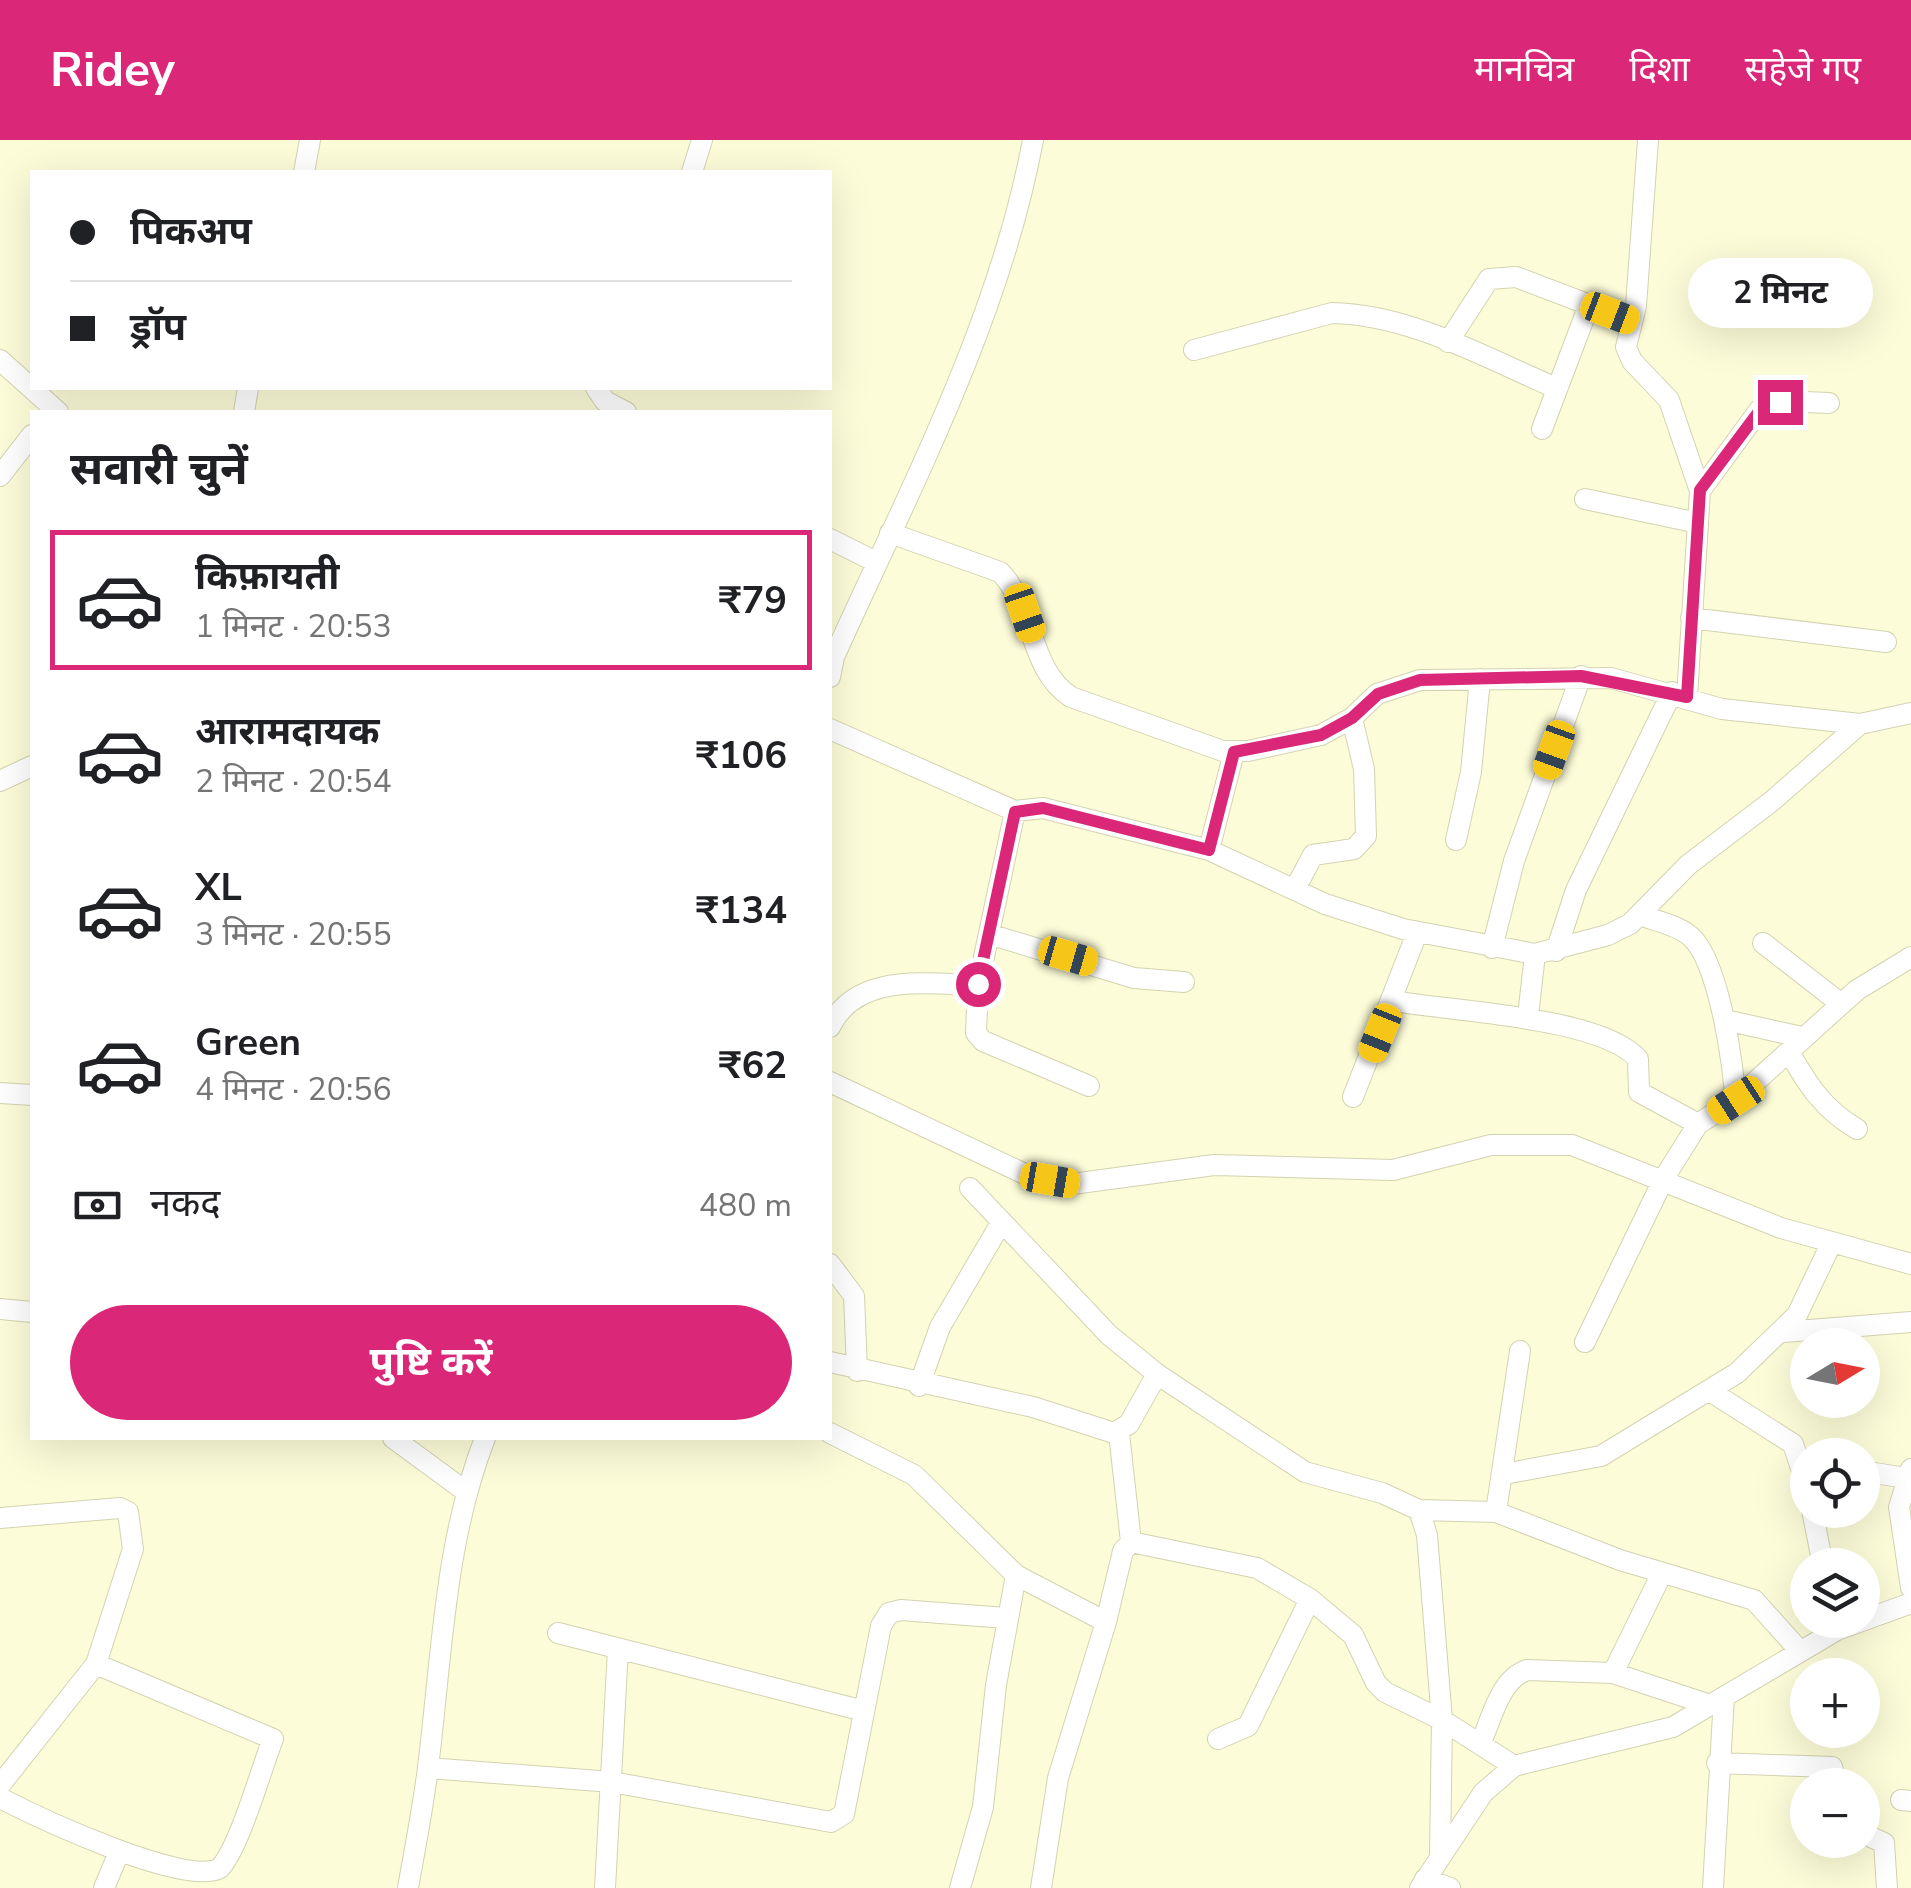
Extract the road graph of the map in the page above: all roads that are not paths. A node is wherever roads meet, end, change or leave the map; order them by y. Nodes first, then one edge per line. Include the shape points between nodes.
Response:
1 (310, 140) edge
2 (702, 140) edge
3 (1033, 140) edge
4 (1648, 140) edge
5 (304, 170) edge
6 (693, 170) edge
7 (1589, 305) junction
8 (1632, 321) junction
9 (1448, 342) junction
10 (1194, 350) dead end
11 (0, 360) edge
12 (28, 375) edge
13 (1556, 388) junction
14 (598, 390) edge
15 (1829, 403) dead end
16 (622, 410) edge
17 (1542, 430) dead end
18 (30, 438) edge
19 (0, 476) edge
20 (1700, 490) junction
21 (1585, 498) dead end
22 (1698, 522) junction
23 (890, 533) junction
24 (832, 540) edge
25 (876, 562) junction
26 (1692, 618) junction
27 (1886, 642) dead end
28 (832, 662) edge
29 (1581, 676) junction
30 (1480, 678) junction
31 (1679, 695) junction
32 (1911, 713) edge
33 (1352, 718) junction
34 (1860, 724) junction
35 (832, 731) edge
36 (1234, 752) junction
37 (30, 767) edge
38 (0, 782) edge
39 (1015, 812) junction
40 (1456, 840) dead end
41 (1209, 850) junction
42 (1295, 889) junction
43 (1640, 916) junction
44 (1417, 933) junction
45 (992, 934) junction
46 (1763, 943) dead end
47 (1492, 948) junction
48 (1545, 953) junction
49 (1911, 957) edge
50 (1184, 982) dead end
51 (978, 984) junction
52 (1393, 1001) junction
53 (1840, 1003) junction
54 (1528, 1016) junction
55 (1725, 1020) junction
56 (832, 1024) edge
57 (1795, 1045) junction
58 (832, 1083) edge
59 (1089, 1086) dead end
60 (0, 1093) edge
61 (30, 1095) edge
62 (1353, 1097) dead end
63 (1736, 1100) junction
64 (1698, 1124) junction
65 (1857, 1129) dead end
66 (1664, 1178) junction
67 (970, 1188) dead end
68 (1001, 1222) junction
69 (1831, 1244) junction
70 (1911, 1264) edge
71 (832, 1267) edge
72 (0, 1309) edge
73 (30, 1312) edge
74 (1911, 1322) edge
75 (1784, 1332) junction
76 (1585, 1342) dead end
77 (1520, 1351) dead end
78 (832, 1363) edge
79 (857, 1371) junction
80 (1157, 1374) junction
81 (920, 1386) junction
82 (1710, 1391) junction
83 (1120, 1432) junction
84 (832, 1433) edge
85 (396, 1440) edge
86 (484, 1440) edge
87 (1790, 1443) edge
88 (1880, 1472) edge
89 (1504, 1474) junction
90 (1908, 1474) edge
91 (464, 1490) junction
92 (1419, 1510) junction
93 (1496, 1512) junction
94 (0, 1518) edge
95 (1131, 1542) junction
96 (1662, 1572) junction
97 (1016, 1575) junction
98 (1911, 1588) edge
99 (1310, 1598) junction
100 (1911, 1603) edge
101 (1880, 1612) edge
102 (1006, 1618) junction
103 (1106, 1622) junction
104 (558, 1633) dead end
105 (1818, 1638) edge
106 (618, 1649) junction
107 (1800, 1651) junction
108 (96, 1664) junction
109 (1613, 1673) junction
110 (1717, 1701) junction
111 (864, 1712) junction
112 (1442, 1720) junction
113 (1218, 1739) dead end
114 (1480, 1742) junction
115 (1716, 1763) junction
116 (1514, 1766) junction
117 (428, 1768) junction
118 (1832, 1768) edge
119 (612, 1782) junction
120 (0, 1785) edge
121 (0, 1798) edge
122 (1880, 1841) edge
123 (1440, 1853) junction
124 (117, 1857) junction
125 (1423, 1884) edge
126 (104, 1888) edge
127 (408, 1888) edge
128 (604, 1888) edge
129 (960, 1888) edge
130 (1040, 1888) edge
131 (1450, 1888) edge
132 (1712, 1888) edge
133 (1887, 1888) edge

1 - 5 street
2 - 6 street
3 - 23 street via 990,303
4 - 8 street
7 - 8 street
7 - 9 street via 1498,275
7 - 13 street
8 - 20 street via 1626,352 1669,400
9 - 10 street via 1375,316 1332,313
9 - 13 street
11 - 12 street
13 - 17 street
14 - 16 street
15 - 20 street via 1780,402 1760,410
18 - 19 street
20 - 22 street
21 - 22 street
22 - 26 street
23 - 25 street
23 - 36 street via 1000,572 1013,586 1045,670 1071,697
24 - 25 street
25 - 28 street
26 - 27 street
26 - 31 street
29 - 30 street
29 - 31 street
29 - 47 street via 1514,860
30 - 33 street via 1396,685
30 - 40 street via 1472,772
31 - 34 street via 1722,709
31 - 48 street
32 - 34 street
33 - 36 street via 1321,735
33 - 42 street via 1364,770 1366,836 1354,849 1313,856
34 - 43 street via 1688,865
35 - 39 street
36 - 41 street
37 - 38 street
39 - 41 street via 1043,808
39 - 45 street
41 - 42 street
42 - 44 street
43 - 48 street via 1608,935
43 - 55 street via 1695,940
44 - 47 street
44 - 52 street
45 - 50 street via 1134,978
45 - 51 street
46 - 53 street
47 - 48 street
48 - 54 street
49 - 53 street
51 - 56 street via 899,984 864,993 839,1008
51 - 59 street via 975,1023 983,1042
52 - 54 street
52 - 62 street
53 - 57 street
54 - 64 street via 1634,1054 1638,1092
55 - 57 street
55 - 63 street
57 - 63 street
57 - 65 street via 1816,1097
58 - 66 street via 1029,1176 1072,1184 1214,1165 1393,1170 1519,1142 1572,1145
60 - 61 street
63 - 64 street
64 - 66 street
66 - 69 street
66 - 76 street
67 - 68 street
68 - 80 street via 1109,1335
68 - 81 street via 940,1327
69 - 70 street
69 - 75 street
71 - 79 street via 854,1296
72 - 73 street
74 - 75 street
75 - 82 street
77 - 89 street
78 - 79 street
79 - 81 street
80 - 83 street
80 - 92 street via 1304,1472
81 - 83 street
82 - 87 street
82 - 89 street via 1602,1456
83 - 95 street
84 - 97 street via 914,1475
85 - 91 street
86 - 91 street
88 - 90 street
89 - 93 street
90 - 98 street via 1900,1526
91 - 117 street via 438,1646
92 - 93 street
92 - 112 street via 1427,1535
93 - 96 street
94 - 108 street via 128,1512 133,1549
95 - 99 street via 1257,1568
95 - 103 street
96 - 107 street via 1754,1600
96 - 109 street
97 - 102 street
97 - 103 street
99 - 112 street via 1353,1635 1385,1692
99 - 113 street via 1248,1726
100 - 101 street
102 - 111 street via 889,1613 880,1626
102 - 129 street via 983,1808
103 - 130 street via 1056,1789
104 - 106 street
105 - 107 street
106 - 111 street
106 - 119 street
107 - 110 street
108 - 120 street
108 - 124 street via 273,1739 233,1845 212,1875 196,1878
109 - 110 street
109 - 114 street via 1572,1668 1516,1674
110 - 115 street
110 - 116 street via 1648,1736
111 - 119 street via 844,1814 830,1822
112 - 114 street
112 - 123 street
114 - 116 street
115 - 118 street
115 - 132 street
116 - 123 street via 1483,1793
117 - 119 street
117 - 127 street
119 - 128 street
121 - 124 street
122 - 133 street
123 - 125 street
124 - 126 street
125 - 131 street

